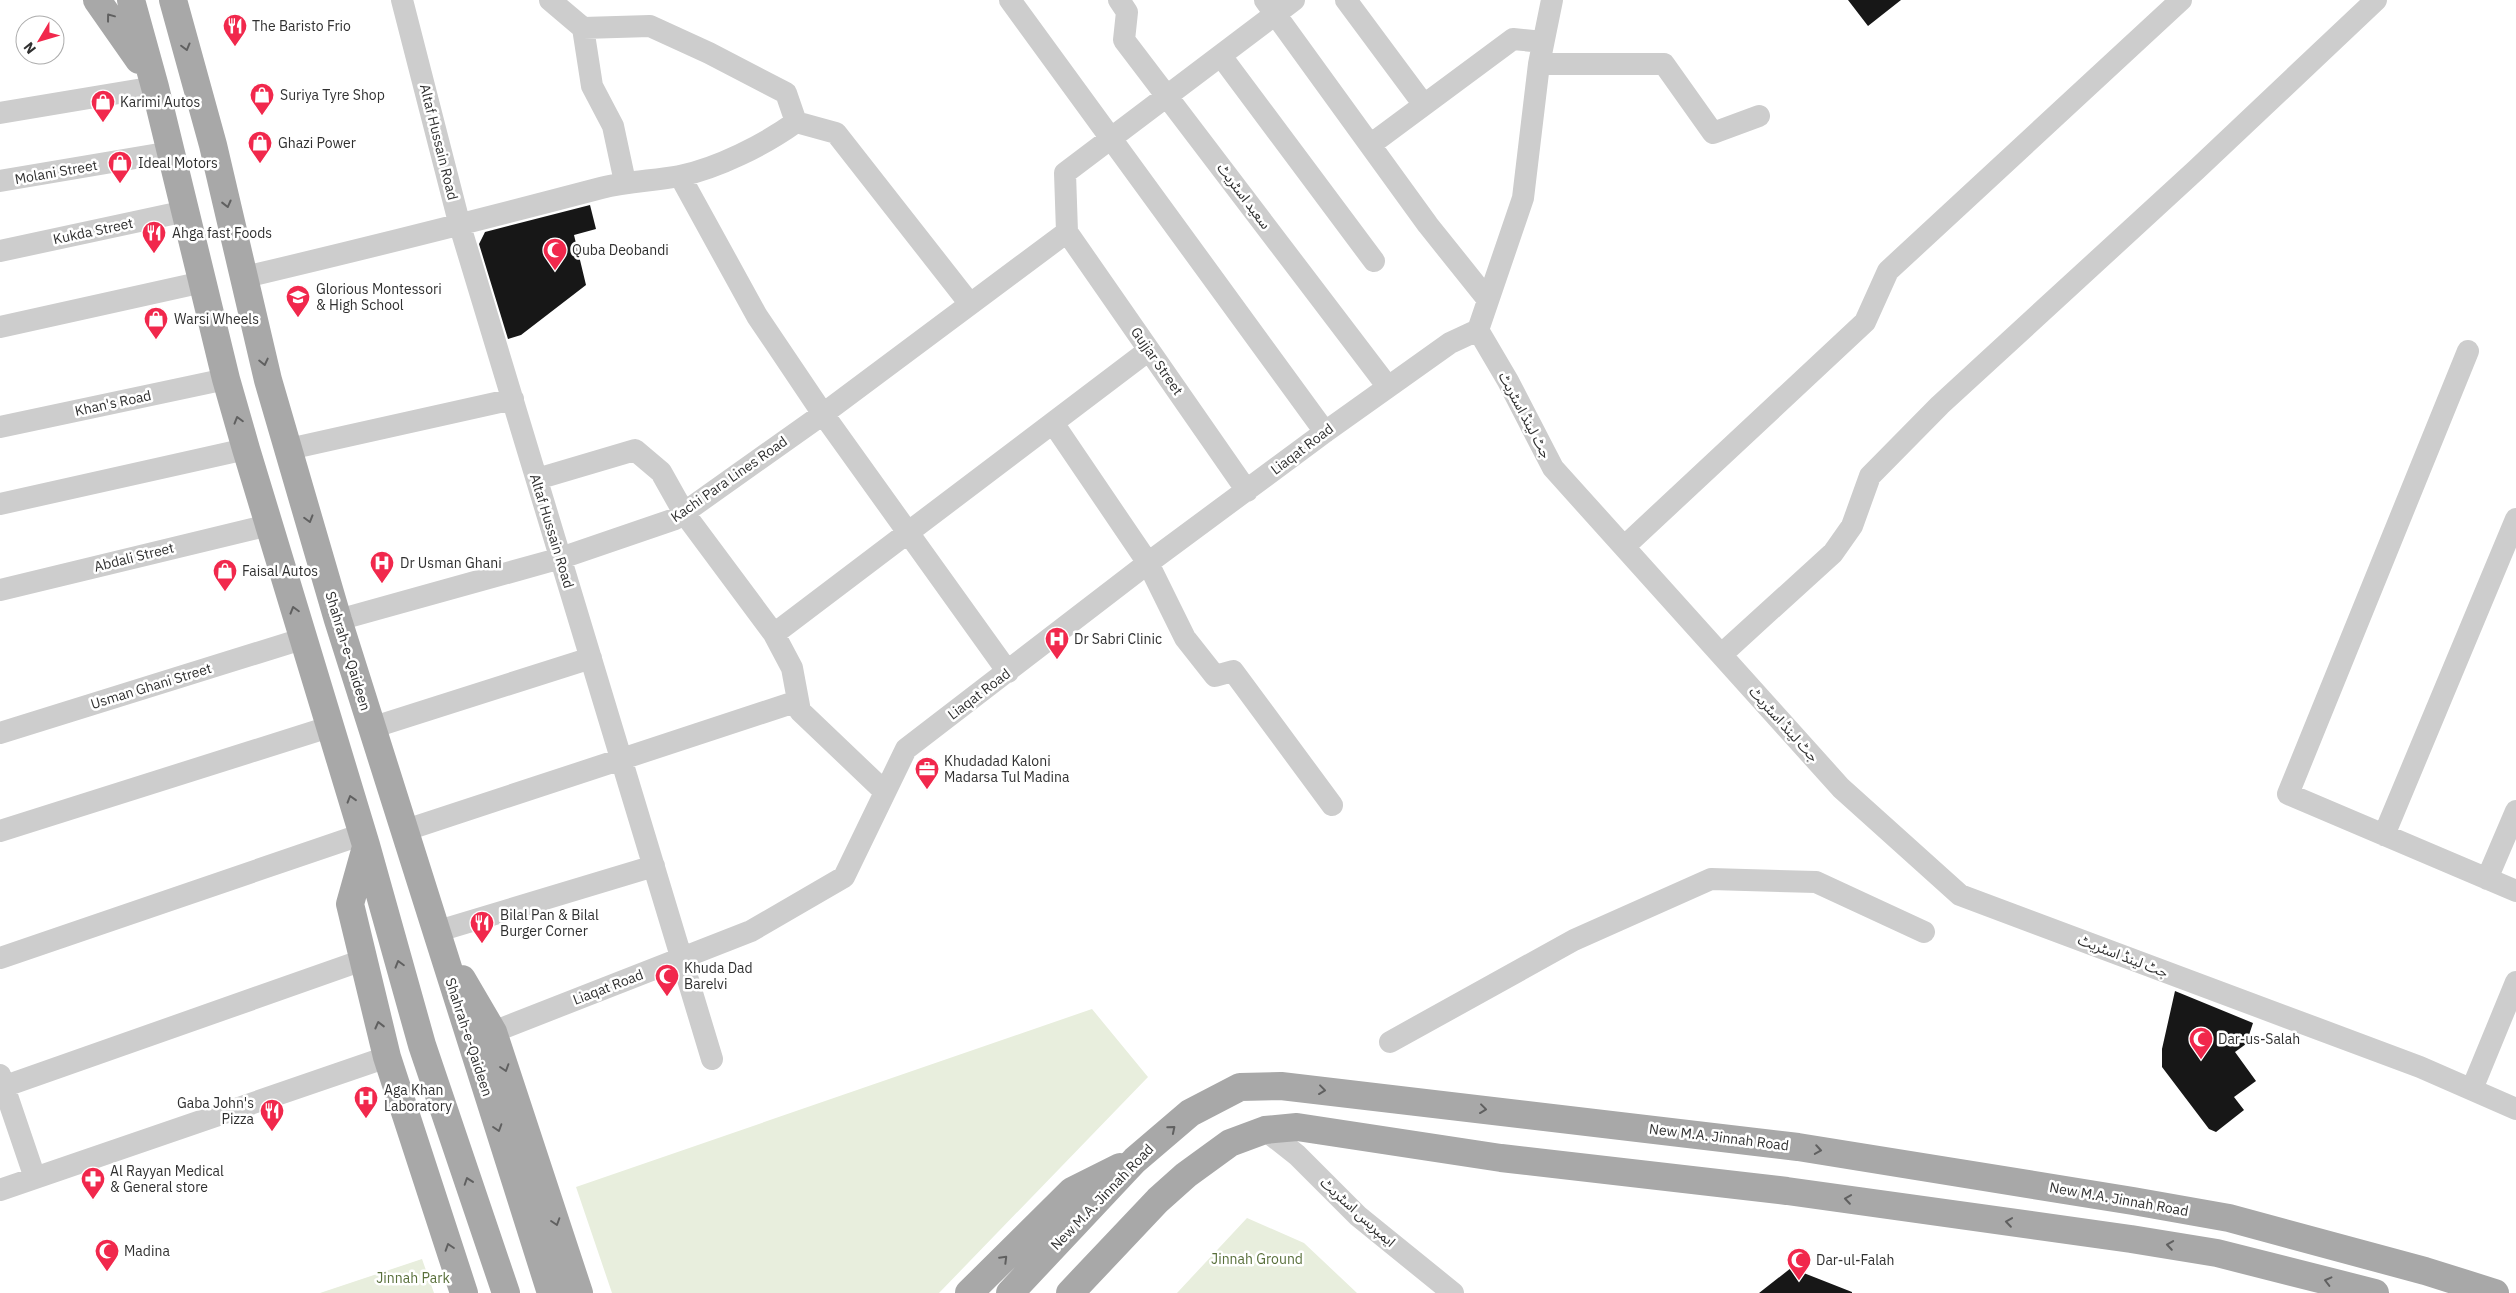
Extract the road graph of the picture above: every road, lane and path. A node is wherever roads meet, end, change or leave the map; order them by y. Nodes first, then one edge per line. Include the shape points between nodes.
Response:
1 (97, 0) edge
2 (131, 0) edge
3 (173, 0) edge
4 (402, 0) edge
5 (550, 0) edge
6 (1010, 0) edge
7 (1119, 0) edge
8 (1294, 0) edge
9 (1346, 0) edge
10 (1552, 0) edge
11 (2181, 0) edge
12 (2376, 0) edge
13 (1270, 7) edge
14 (583, 28) junction
15 (1543, 42) junction
16 (1221, 56) junction
17 (1539, 64) junction
18 (155, 87) junction
19 (1168, 96) junction
20 (1424, 105) junction
21 (0, 113) edge
22 (1759, 116) dead end
23 (796, 122) junction
24 (1111, 139) junction
25 (1370, 145) junction
26 (171, 152) junction
27 (680, 176) junction
28 (0, 181) edge
29 (624, 182) junction
30 (186, 211) junction
31 (460, 226) junction
32 (1067, 232) junction
33 (0, 251) edge
34 (1374, 261) dead end
35 (245, 277) junction
36 (203, 282) junction
37 (1488, 300) junction
38 (970, 304) junction
39 (0, 327) edge
40 (1478, 330) junction
41 (1149, 350) junction
42 (2468, 351) dead end
43 (226, 379) junction
44 (1388, 387) junction
45 (513, 399) junction
46 (823, 414) junction
47 (1053, 422) junction
48 (0, 427) edge
49 (1325, 432) junction
50 (246, 448) junction
51 (289, 449) junction
52 (537, 479) junction
53 (1247, 491) junction
54 (0, 504) edge
55 (684, 514) junction
56 (2516, 519) edge
57 (268, 524) junction
58 (908, 532) junction
59 (1625, 546) junction
60 (561, 558) junction
61 (1148, 563) junction
62 (0, 590) edge
63 (338, 620) junction
64 (774, 634) junction
65 (302, 639) junction
66 (1722, 654) junction
67 (591, 658) junction
68 (1008, 672) junction
69 (798, 701) junction
70 (329, 727) junction
71 (371, 728) junction
72 (0, 733) edge
73 (621, 759) junction
74 (885, 792) junction
75 (1332, 805) dead end
76 (2516, 811) edge
77 (0, 831) edge
78 (403, 831) junction
79 (2384, 835) junction
80 (364, 840) junction
81 (654, 866) junction
82 (2488, 879) junction
83 (2516, 891) edge
84 (435, 932) junction
85 (1924, 932) dead end
86 (0, 958) edge
87 (682, 958) junction
88 (363, 960) junction
89 (2516, 982) edge
90 (493, 1032) junction
91 (1390, 1042) dead end
92 (387, 1057) junction
93 (712, 1059) dead end
94 (1, 1084) edge
95 (2472, 1089) junction
96 (2516, 1109) edge
97 (1264, 1130) junction
98 (1135, 1160) junction
99 (35, 1178) junction
100 (0, 1190) edge
101 (1158, 1200) junction
102 (464, 1293) edge
103 (506, 1293) edge
104 (551, 1293) edge
105 (579, 1293) edge
106 (969, 1293) edge
107 (1010, 1293) edge
108 (1070, 1293) edge
109 (1092, 1293) edge
110 (1453, 1293) edge
111 (2375, 1293) edge
112 (2495, 1293) edge

18 -> 1 main road
2 - 18 main road
3 -> 35 main road, Shahrah-e-Qaideen
4 - 31 street, Altaf Hussain Road
5 - 14 street
6 - 24 street
7 - 19 street, سعید اسٹریٹ via 1128,12 1124,40
8 - 13 street
9 - 20 street
10 - 15 street
11 - 59 street via 1888,271 1865,322
12 - 66 street via 1910,435 1870,476 1852,526 1833,553
13 - 16 street
13 - 25 street
14 - 23 street via 656,28 786,92
14 - 29 street via 592,86 613,126
15 - 17 street
15 - 20 street via 1514,39
16 - 19 street
16 - 34 street
17 - 22 street via 1664,64 1713,133
17 - 37 street via 1523,198
18 - 21 street
18 - 26 main road
19 - 24 street
19 - 44 street, سعید اسٹریٹ
20 - 25 street
23 - 27 street via 775,138 738,156
23 - 38 street via 836,133
24 - 32 street via 1065,173
24 - 49 street
25 - 37 street
26 - 28 street, Molani Street
26 - 30 main road
27 - 29 street
27 - 46 street via 757,316
29 - 31 street
30 - 33 street, Kukda Street
30 - 36 main road
31 - 35 street
31 - 45 street, Altaf Hussain Road
32 - 38 street, Kachi Para Lines Road
32 - 41 street, Gujjar Street
35 -> 51 main road, Shahrah-e-Qaideen via 268,380
36 - 39 street
36 - 43 main road
37 - 40 street
38 - 46 street, Kachi Para Lines Road
40 - 44 street, Liaqat Road via 1450,343
40 - 59 street, جٹ لینڈ اسٹریٹ via 1553,468
41 - 47 street
41 - 53 street, Gujjar Street
42 - 79 street via 2288,794
43 - 48 street, Khan's Road
50 -> 43 main road
44 - 49 street, Liaqat Road
45 - 51 street
45 - 52 street, Altaf Hussain Road
46 - 55 street, Kachi Para Lines Road
46 - 58 street
47 - 58 street
47 - 61 street
49 - 53 street, Liaqat Road
50 - 54 street
50 - 57 main road
51 -> 63 main road, Shahrah-e-Qaideen
52 - 55 street via 635,450 661,472
52 - 60 street, Altaf Hussain Road
53 - 61 street, Liaqat Road
55 - 60 street, Kachi Para Lines Road
55 - 64 street
56 - 79 street
57 - 62 street, Abdali Street
65 -> 57 main road
58 - 64 street
58 - 68 street
59 - 66 street, جٹ لینڈ اسٹریٹ
60 - 63 street, Kachi Para Lines Road
60 - 67 street, Altaf Hussain Road
61 - 68 street, Liaqat Road
61 - 75 street via 1185,638 1215,676 1233,671
63 - 71 main road, Shahrah-e-Qaideen
64 - 69 street via 792,668
65 - 70 main road
65 - 72 street, Usman Ghani Street
66 - 95 street, جٹ لینڈ اسٹریٹ via 1840,788 1960,895
67 - 71 street
67 - 73 street, Altaf Hussain Road
68 - 74 street, Liaqat Road via 906,750
69 - 73 street
69 - 74 street via 800,712
70 - 77 street
80 -> 70 main road
71 - 78 main road, Shahrah-e-Qaideen
73 - 78 street
73 - 81 street, Altaf Hussain Road
74 - 87 street, Liaqat Road via 844,877 751,931
76 - 82 street
78 - 84 main road, Shahrah-e-Qaideen
79 - 82 street
80 - 86 street
80 - 88 main road via 350,904
103 -> 80 main road via 422,1045
81 - 84 street
81 - 87 street, Altaf Hussain Road
82 - 83 street
84 - 90 main road
84 -> 104 main road, Shahrah-e-Qaideen
85 - 91 street via 1816,882 1712,879 1574,940
87 - 90 street, Liaqat Road
87 - 93 street, Altaf Hussain Road
92 -> 88 main road
88 - 94 street
89 - 95 street
90 -> 105 main road
92 - 99 street
102 -> 92 main road
94 - 99 street
95 - 96 street, جٹ لینڈ اسٹریٹ
97 - 101 main road via 1230,1144 1186,1175
97 - 110 street, ایمپریس اسٹریٹ via 1297,1155 1358,1216
111 -> 97 main road via 2217,1253 2131,1239 1787,1191 1502,1158 1297,1127
106 -> 98 main road via 1072,1191
98 - 107 main road, New M.A. Jinnah Road
98 -> 112 main road, New M.A. Jinnah Road via 1190,1113 1240,1087 1281,1086 1798,1147 2142,1203 2229,1218
99 - 100 street
101 - 108 main road
101 - 109 main road

